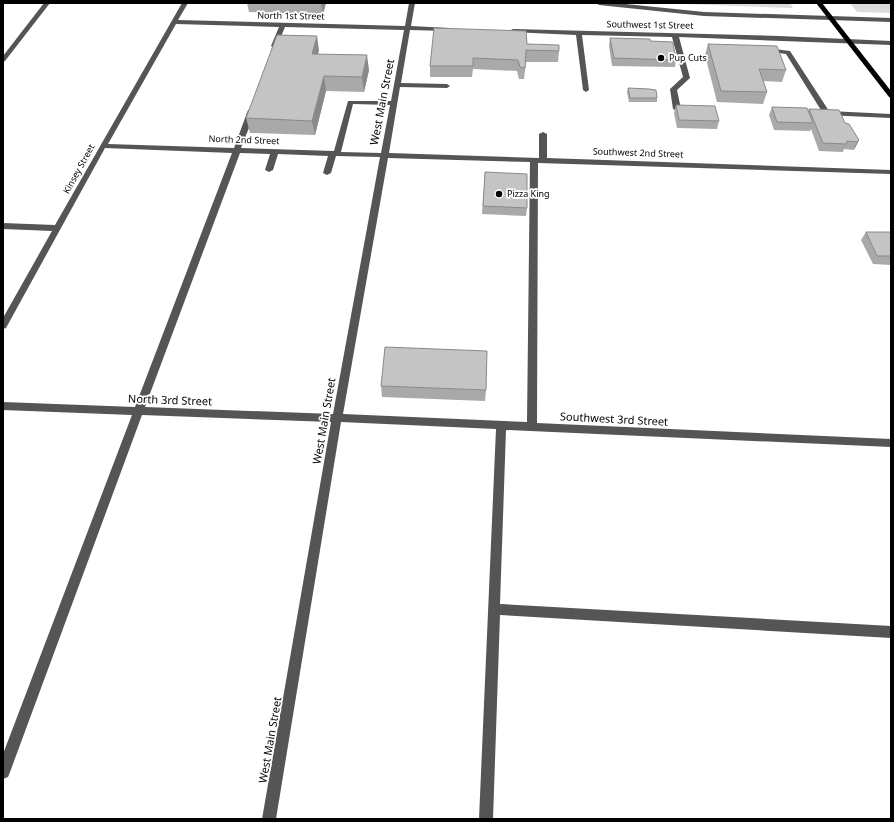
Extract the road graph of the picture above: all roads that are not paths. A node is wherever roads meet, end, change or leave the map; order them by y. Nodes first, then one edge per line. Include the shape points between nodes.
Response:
1 (47, 3) edge
2 (185, 3) edge
3 (412, 3) edge
4 (599, 3) edge
5 (819, 3) edge
6 (891, 20) edge
7 (173, 22) junction
8 (282, 26) junction
9 (408, 28) junction
10 (453, 29) edge
11 (508, 31) edge
12 (579, 33) junction
13 (675, 35) junction
14 (760, 37) junction
15 (850, 41) junction
16 (891, 43) edge
17 (271, 55) edge
18 (3, 60) edge
19 (397, 85) junction
20 (447, 86) dead end
21 (586, 90) dead end
22 (891, 96) edge
23 (256, 99) edge
24 (394, 102) junction
25 (677, 109) edge
26 (891, 116) edge
27 (542, 134) dead end
28 (103, 146) junction
29 (238, 150) junction
30 (275, 151) junction
31 (335, 153) junction
32 (384, 155) junction
33 (534, 160) junction
34 (543, 160) junction
35 (269, 170) dead end
36 (891, 172) edge
37 (327, 173) dead end
38 (3, 226) edge
39 (57, 228) junction
40 (3, 326) edge
41 (3, 406) edge
42 (139, 411) junction
43 (337, 418) junction
44 (501, 425) junction
45 (532, 427) junction
46 (891, 444) edge
47 (494, 609) junction
48 (891, 632) edge
49 (3, 772) edge
50 (269, 819) edge
51 (486, 819) edge

1 - 18 street
2 - 7 street, Kinsey Street
3 - 9 street, West Main Street
4 - 6 street via 704,14
5 - 15 main road
7 - 8 street, North 1st Street
7 - 28 street, Kinsey Street
8 - 9 street, North 1st Street
8 - 17 street
9 - 10 street
9 - 19 street, West Main Street
11 - 12 street, Southwest 1st Street
12 - 13 street, Southwest 1st Street
12 - 21 street
13 - 14 street, Southwest 1st Street
13 - 25 street via 687,78 673,89
14 - 15 street, Southwest 1st Street
14 - 26 street via 767,51 788,52 827,113
15 - 16 street, Southwest 1st Street
15 - 22 main road
19 - 20 street
19 - 24 street, West Main Street
23 - 29 street
24 - 31 street via 350,102
24 - 32 street, West Main Street
27 - 34 street
28 - 29 street, North 2nd Street
28 - 39 street, Kinsey Street
29 - 30 street, North 2nd Street
29 - 42 street
30 - 31 street, North 2nd Street
30 - 35 street
31 - 32 street, North 2nd Street
31 - 37 street
32 - 33 street, Southwest 2nd Street
32 - 43 street, West Main Street
33 - 34 street, Southwest 2nd Street
33 - 45 street
34 - 36 street, Southwest 2nd Street
38 - 39 street
39 - 40 street, Kinsey Street
41 - 42 street, North 3rd Street
42 - 43 street, North 3rd Street
42 - 49 street
43 - 44 street, Southwest 3rd Street
43 - 50 street, West Main Street
44 - 45 street, Southwest 3rd Street
44 - 47 street
45 - 46 street, Southwest 3rd Street
47 - 48 street
47 - 51 street

